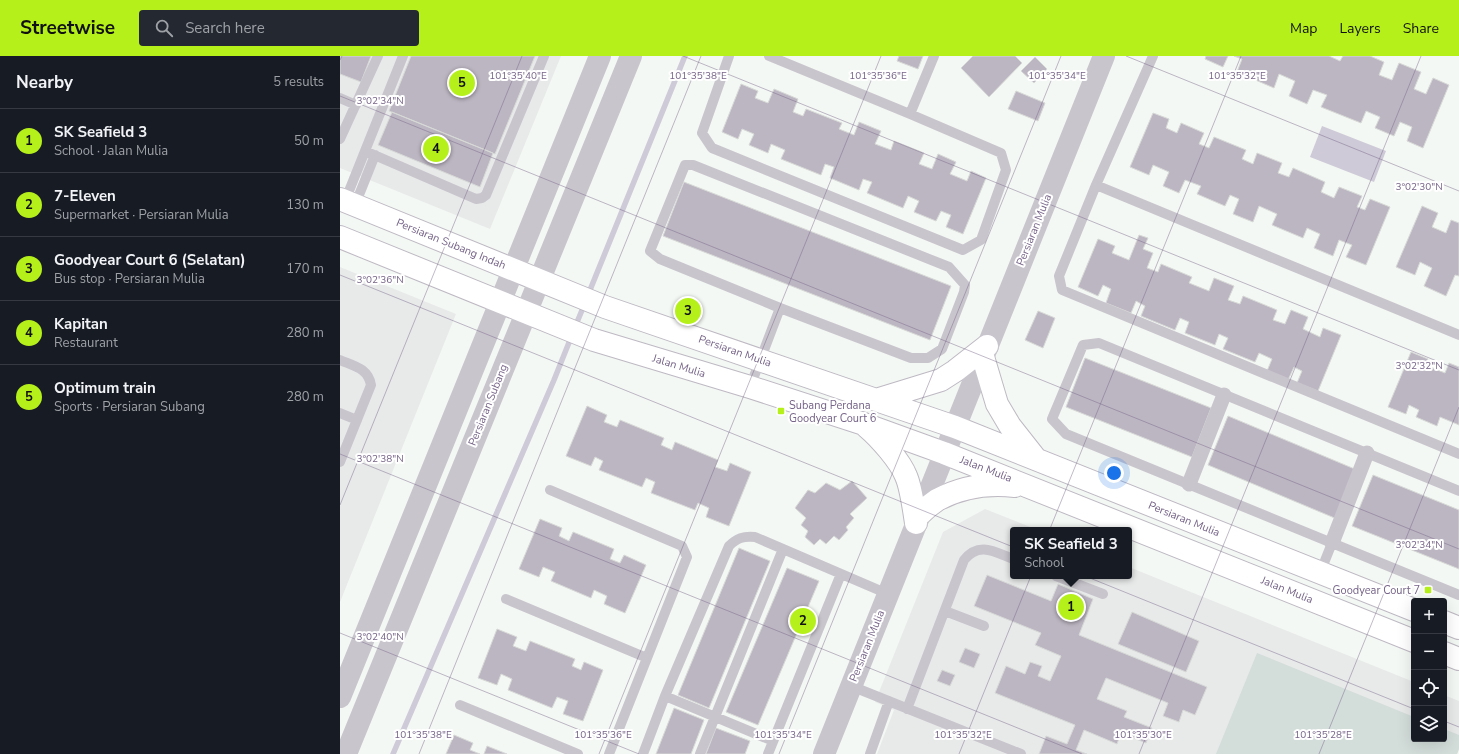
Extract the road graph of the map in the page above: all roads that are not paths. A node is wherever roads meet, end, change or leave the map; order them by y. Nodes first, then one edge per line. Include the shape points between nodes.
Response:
1 (378, 56) edge
2 (403, 56) edge
3 (544, 56) edge
4 (600, 56) edge
5 (631, 56) edge
6 (729, 56) edge
7 (769, 56) edge
8 (934, 56) edge
9 (1104, 56) edge
10 (1152, 56) edge
11 (340, 98) edge
12 (356, 105) junction
13 (910, 114) junction
14 (340, 139) edge
15 (365, 152) junction
16 (375, 155) junction
17 (1096, 185) junction
18 (347, 201) edge
19 (340, 237) edge
20 (513, 269) junction
21 (540, 280) junction
22 (501, 303) junction
23 (605, 307) joint
24 (780, 308) junction
25 (525, 313) junction
26 (1459, 335) edge
27 (985, 352) junction
28 (340, 360) edge
29 (760, 360) junction
30 (750, 387) junction
31 (1224, 395) junction
32 (876, 400) junction
33 (340, 413) edge
34 (357, 420) junction
35 (864, 424) junction
36 (955, 427) junction
37 (944, 453) junction
38 (1367, 453) junction
39 (1459, 454) edge
40 (1036, 459) junction
41 (340, 462) edge
42 (1189, 484) junction
43 (1034, 488) junction
44 (550, 490) dead end
45 (1459, 491) edge
46 (918, 518) junction
47 (1131, 527) edge
48 (1132, 527) edge
49 (1332, 543) junction
50 (783, 549) junction
51 (1010, 558) edge
52 (1320, 573) junction
53 (841, 574) junction
54 (1064, 579) edge
55 (888, 594) junction
56 (1103, 594) dead end
57 (1459, 595) edge
58 (506, 599) dead end
59 (1411, 609) edge
60 (945, 611) junction
61 (1447, 623) edge
62 (984, 626) dead end
63 (1459, 628) edge
64 (1411, 640) edge
65 (1447, 654) edge
66 (647, 658) junction
67 (1459, 659) edge
68 (851, 686) junction
69 (665, 696) junction
70 (340, 697) edge
71 (889, 701) junction
72 (460, 705) dead end
73 (907, 709) junction
74 (715, 717) junction
75 (773, 740) junction
76 (346, 754) edge
77 (578, 754) edge
78 (609, 754) edge
79 (643, 754) edge
80 (700, 754) edge
81 (768, 754) edge
82 (824, 754) edge
83 (870, 754) edge
84 (1022, 754) edge

1 - 12 lane
2 - 15 lane
3 - 16 lane via 486,194 482,198 476,199
4 - 20 street
5 - 21 street, Persiaran Subang
6 - 13 lane via 702,133 712,148 963,250 981,240 1006,170 1001,154
7 - 13 lane
8 - 13 lane
9 - 27 street, Persiaran Mulia
10 - 17 lane
11 - 12 lane
12 - 14 lane
15 - 16 lane
15 - 18 lane
16 - 18 lane
17 - 26 lane
17 - 39 lane via 1059,276 1062,290
18 - 20 main road, Persiaran Subang Indah
19 - 22 main road
20 - 21 main road, Persiaran Subang Indah
20 - 22 street
21 - 23 main road, Persiaran Subang Indah
21 - 25 street, Persiaran Subang
22 - 25 main road
22 - 70 street
23 - 29 main road, Persiaran Mulia
24 - 24 lane via 660,259 650,251 685,165 693,165 949,267 965,285 942,349 928,358 912,358
24 - 29 lane
25 - 30 main road, Jalan Mulia via 594,340
25 - 76 street, Persiaran Subang
27 - 32 main road via 941,380
27 - 36 street, Persiaran Mulia
27 - 40 main road via 997,404 1010,426
28 - 34 lane via 360,368 370,376 371,385
29 - 30 lane
29 - 32 main road, Persiaran Mulia
30 - 35 main road, Jalan Mulia
31 - 38 lane
31 - 42 street
31 - 42 lane via 1099,344 1083,345 1052,419 1066,434
32 - 36 main road, Persiaran Mulia
33 - 34 lane
34 - 41 lane
35 - 37 main road, Jalan Mulia
35 - 46 main road via 875,433 906,477
36 - 37 street, Persiaran Mulia
36 - 40 main road, Persiaran Mulia
37 - 43 main road, Jalan Mulia
37 - 46 street, Persiaran Mulia
38 - 45 lane
38 - 49 street
40 - 52 main road, Persiaran Mulia
42 - 49 lane
43 - 46 main road via 1000,484 967,488 936,501
43 - 47 main road, Jalan Mulia
44 - 66 lane via 682,546 687,557
46 - 55 street, Persiaran Mulia
48 - 64 main road, Jalan Mulia
49 - 52 lane
49 - 57 lane
50 - 53 lane
50 - 69 lane via 755,537 745,536 729,546
50 - 74 lane
51 - 60 lane via 989,550 978,549 970,553 964,560
52 - 59 main road, Persiaran Mulia
53 - 55 lane
53 - 75 lane
54 - 56 lane
55 - 68 street, Persiaran Mulia
58 - 66 lane
60 - 62 lane
60 - 73 lane
61 - 63 main road
65 - 67 main road
66 - 78 lane
68 - 71 lane
68 - 82 street, Persiaran Mulia
69 - 74 lane
69 - 79 lane
71 - 73 lane
71 - 83 lane
72 - 77 lane
73 - 84 lane
74 - 75 lane
74 - 80 lane
75 - 81 lane

